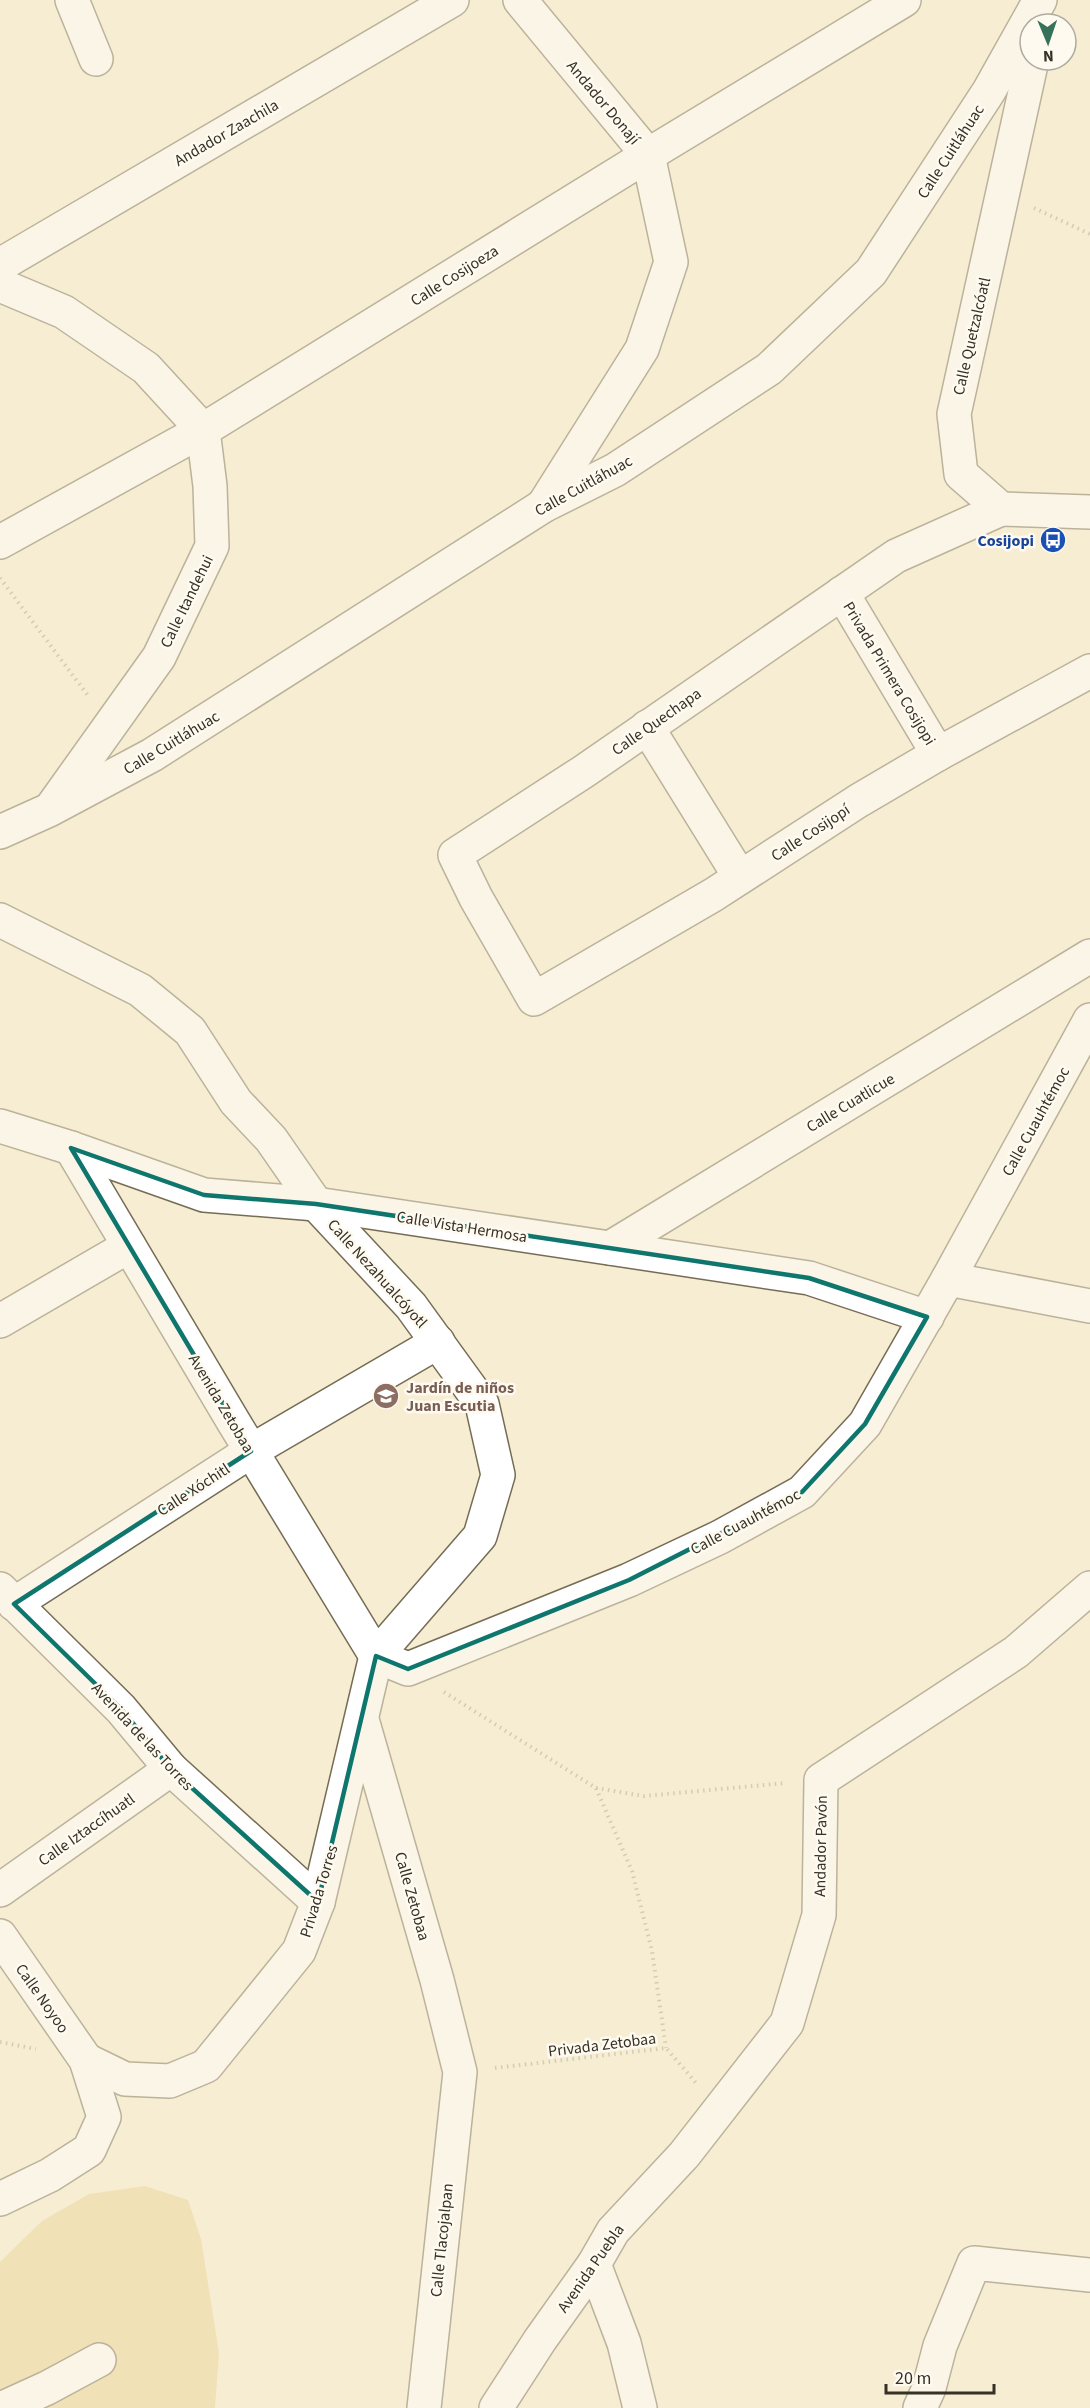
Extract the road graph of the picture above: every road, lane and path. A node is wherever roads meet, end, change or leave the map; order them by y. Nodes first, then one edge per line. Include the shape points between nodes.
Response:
1 (72, 0) edge
2 (452, 0) edge
3 (520, 0) edge
4 (904, 0) edge
5 (1040, 0) edge
6 (96, 59) dead end
7 (1029, 72) edge
8 (648, 155) junction
9 (1003, 193) junction
10 (1090, 234) edge
11 (0, 265) edge
12 (0, 285) edge
13 (203, 430) junction
14 (543, 506) junction
15 (1001, 509) junction
16 (1090, 512) edge
17 (0, 542) edge
18 (0, 578) edge
19 (842, 593) junction
20 (1090, 671) edge
21 (111, 726) junction
22 (647, 727) junction
23 (938, 754) junction
24 (49, 810) junction
25 (0, 832) edge
26 (740, 877) junction
27 (0, 920) edge
28 (1090, 956) edge
29 (534, 999) joint
30 (1090, 1020) edge
31 (1078, 1067) edge
32 (0, 1126) edge
33 (71, 1148) junction
34 (316, 1204) junction
35 (129, 1246) junction
36 (610, 1248) junction
37 (948, 1279) junction
38 (1090, 1306) edge
39 (927, 1317) junction
40 (0, 1321) edge
41 (438, 1342) junction
42 (251, 1451) junction
43 (1090, 1588) edge
44 (7, 1596) edge
45 (376, 1656) junction
46 (408, 1669) junction
47 (362, 1721) junction
48 (171, 1769) junction
49 (821, 1780) junction
50 (596, 1788) junction
51 (0, 1890) edge
52 (318, 1902) junction
53 (0, 1936) edge
54 (666, 2048) junction
55 (86, 2060) junction
56 (460, 2072) junction
57 (720, 2111) junction
58 (0, 2199) edge
59 (594, 2264) junction
60 (1090, 2275) edge
61 (99, 2360) dead end
62 (3, 2408) edge
63 (424, 2408) edge
64 (496, 2408) edge
65 (640, 2408) edge
66 (920, 2408) edge

1 - 6 street
2 - 11 street, Andador Zaachila
3 - 8 street, Andador Donají
4 - 8 street, Calle Cosijoeza
5 - 14 street, Calle Cuitláhuac via 989,91 871,272 769,369 615,470
7 - 9 street, Calle Quetzalcóatl
8 - 13 street, Calle Cosijoeza
8 - 14 street, Andador Donají via 671,262 642,349
9 - 10 path
9 - 15 street, Calle Quetzalcóatl via 954,414 962,474
12 - 13 street via 64,312 146,368
13 - 17 street, Calle Cosijoeza
13 - 21 street, Calle Itandehui via 212,546 159,657
14 - 24 street, Calle Cuitláhuac via 152,756
15 - 16 street
15 - 19 street, Calle Quechapa via 896,556
18 - 21 path
19 - 22 street, Calle Quechapa
19 - 23 street, Privada Primera Cosijopi
20 - 23 street, Calle Cosijopí
21 - 24 street, Calle Itandehui
22 - 26 street
22 - 29 street, Calle Quechapa via 455,855
23 - 26 street, Calle Cosijopí
24 - 25 street, Calle Cuitláhuac
26 - 29 street, Calle Cosijopí
27 - 34 street, Calle Nezahualcóyotl via 140,990 190,1031 236,1102 271,1139
28 - 36 street, Calle Cuatlicue
30 - 31 street, Calle Cuauhtémoc
31 - 37 street, Calle Cuauhtémoc
32 - 33 street, Calle Vista Hermosa
33 - 34 street, Calle Vista Hermosa via 204,1195
33 - 35 street, Avenida Zetobaa
34 - 36 street, Calle Vista Hermosa
34 - 41 street, Calle Nezahualcóyotl via 411,1306
35 - 40 street
35 - 42 street, Avenida Zetobaa
36 - 39 street, Calle Vista Hermosa via 809,1278
37 - 38 street
37 - 39 street, Calle Cuauhtémoc
39 - 46 street, Calle Cuauhtémoc via 866,1424 802,1492 629,1580
41 - 42 street, Calle Xóchitl
41 - 45 street, Calle Nezahualcóyotl via 482,1404 498,1475 480,1536
42 - 44 street, Calle Xóchitl
42 - 45 street, Avenida Zetobaa
43 - 49 street via 1016,1652
44 - 48 street, Avenida de las Torres via 121,1709
45 - 46 street
45 - 47 street, Calle Nezahualcóyotl
46 - 50 path
47 - 52 street, Privada Torres
47 - 56 street, Calle Zetobaa
48 - 51 street, Calle Iztaccíhuatl
48 - 52 street, Avenida de las Torres
49 - 50 path, Andador Pavón via 644,1796
49 - 57 street, Andador Pavón via 819,1915 787,2023
50 - 54 path via 632,1872 651,1951
52 - 55 street, Privada Torres via 299,1952 206,2066 170,2081 125,2079
53 - 55 street, Calle Noyoo
54 - 56 path, Privada Zetobaa
54 - 57 path, Privada Zetobaa
55 - 58 street via 104,2117 89,2150 50,2175
56 - 63 street, Calle Tlacojalpan
57 - 59 street, Avenida Puebla via 613,2231
59 - 64 street, Avenida Puebla
59 - 65 street via 624,2343
60 - 66 street via 974,2263
61 - 62 street

